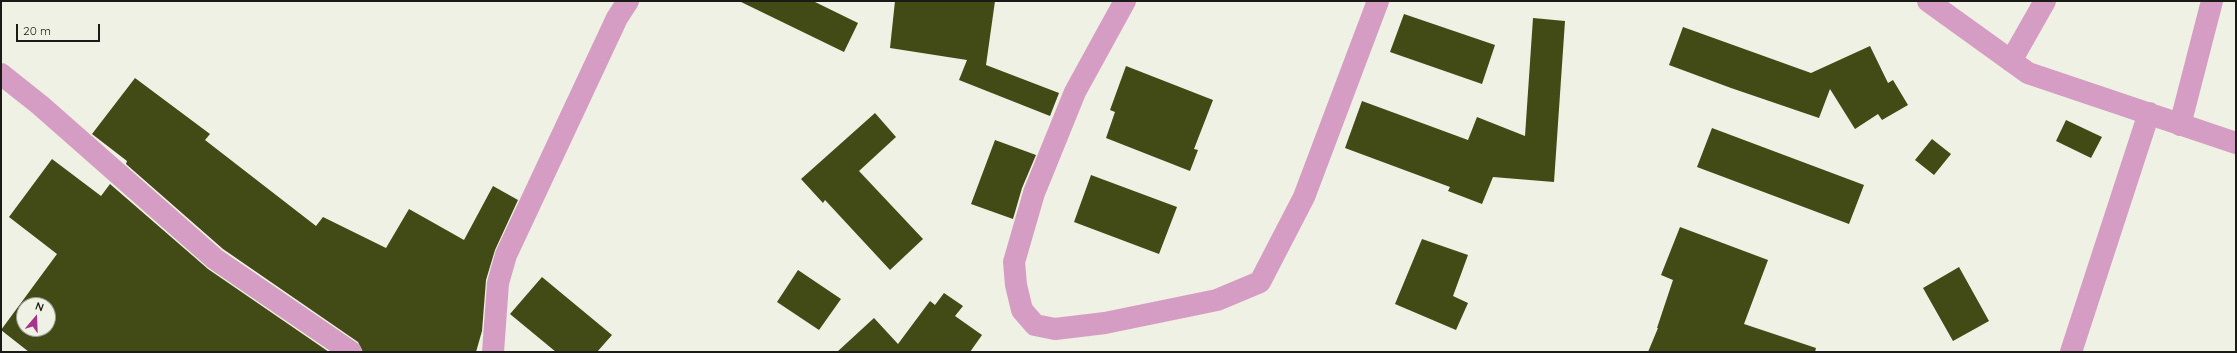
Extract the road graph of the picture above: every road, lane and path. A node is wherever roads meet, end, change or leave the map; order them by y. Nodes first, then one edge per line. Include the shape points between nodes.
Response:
1 (628, 1) edge
2 (1125, 1) edge
3 (1378, 1) edge
4 (1928, 1) edge
5 (2044, 1) edge
6 (2212, 1) edge
7 (2011, 61) junction
8 (1, 74) edge
9 (2149, 113) junction
10 (2180, 125) junction
11 (2236, 143) edge
12 (351, 352) edge
13 (493, 352) edge
14 (2071, 352) edge

1 - 13 street via 617,18 506,255 498,283
2 - 3 street via 1075,92 1034,193 1014,262 1022,310 1035,325 1055,329 1106,323 1217,300 1260,282 1304,197
4 - 7 street
5 - 7 street
6 - 10 street
7 - 9 street via 2028,74
8 - 12 street via 40,105 215,259
9 - 10 street
9 - 14 street
10 - 11 street

